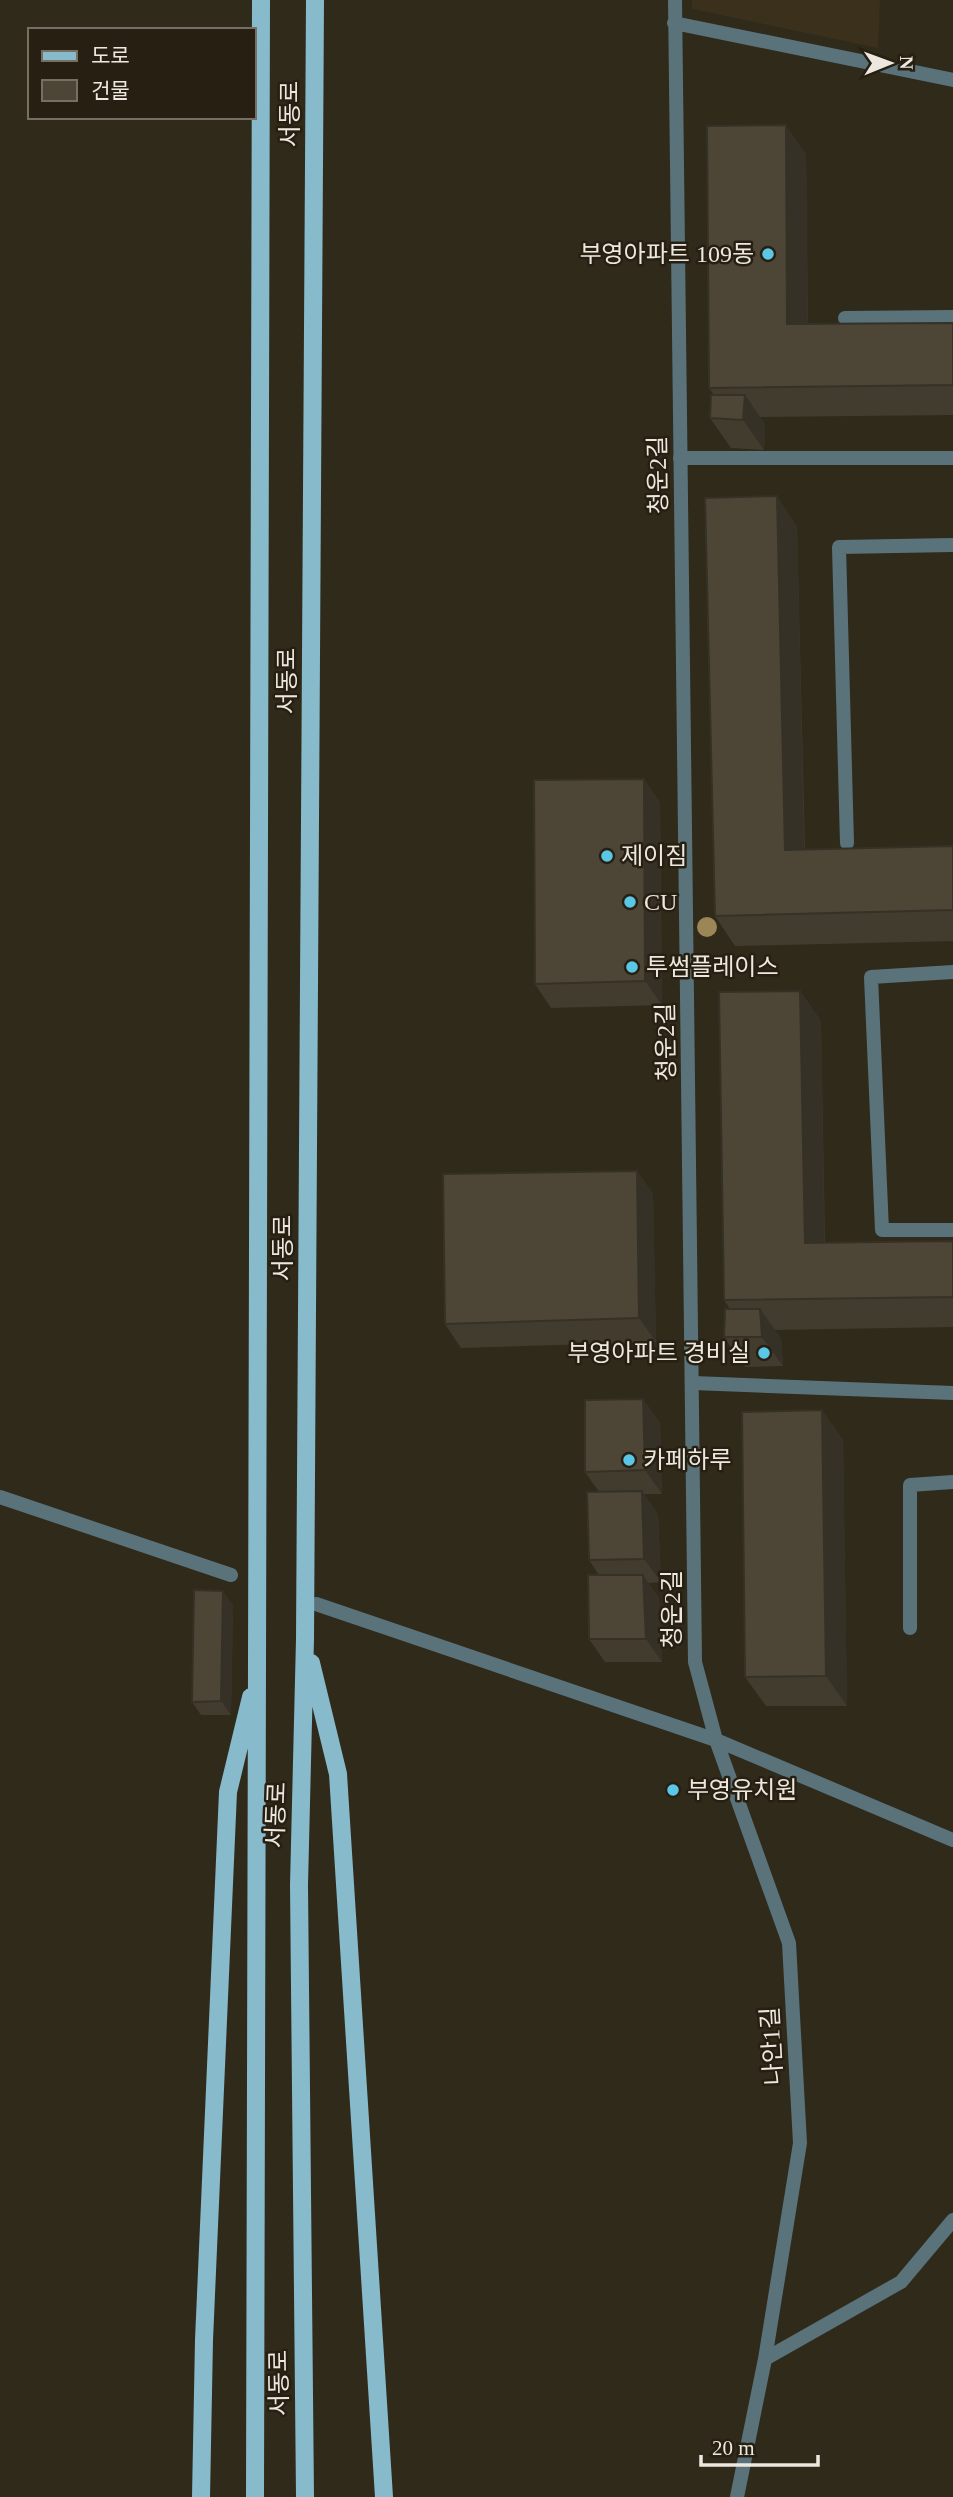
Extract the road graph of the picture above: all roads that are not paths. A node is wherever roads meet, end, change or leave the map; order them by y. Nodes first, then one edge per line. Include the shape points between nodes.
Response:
1 (261, 0) edge
2 (315, 0) edge
3 (675, 0) edge
4 (674, 23) junction
5 (953, 80) edge
6 (953, 317) edge
7 (845, 318) dead end
8 (680, 458) junction
9 (953, 458) edge
10 (953, 545) edge
11 (847, 843) dead end
12 (953, 972) edge
13 (953, 1230) edge
14 (693, 1382) junction
15 (953, 1393) edge
16 (953, 1482) edge
17 (0, 1497) edge
18 (231, 1575) dead end
19 (316, 1604) dead end
20 (910, 1628) dead end
21 (305, 1639) junction
22 (257, 1670) junction
23 (716, 1740) junction
24 (953, 1840) edge
25 (953, 2220) edge
26 (765, 2359) junction
27 (201, 2497) edge
28 (255, 2497) edge
29 (305, 2497) edge
30 (384, 2497) edge
31 (737, 2497) edge

1 - 22 main road, 서동로
2 - 21 main road, 서동로
3 - 4 street, 청운2길
4 - 5 street
4 - 8 street, 청운2길
6 - 7 street
8 - 9 street
8 - 14 street, 청운2길
10 - 11 street via 839,547
12 - 13 street via 871,977 882,1230
14 - 15 street
14 - 23 street, 청운2길 via 695,1662
16 - 20 street via 910,1485
17 - 18 street
19 - 23 street
21 - 29 main road, 서동로 via 299,1885
21 - 30 main road via 338,1774
22 - 27 main road via 228,1793
22 - 28 main road, 서동로
23 - 24 street
23 - 26 street, 나안1길 via 789,1943 800,2143
25 - 26 street via 901,2281
26 - 31 street, 나안1길

